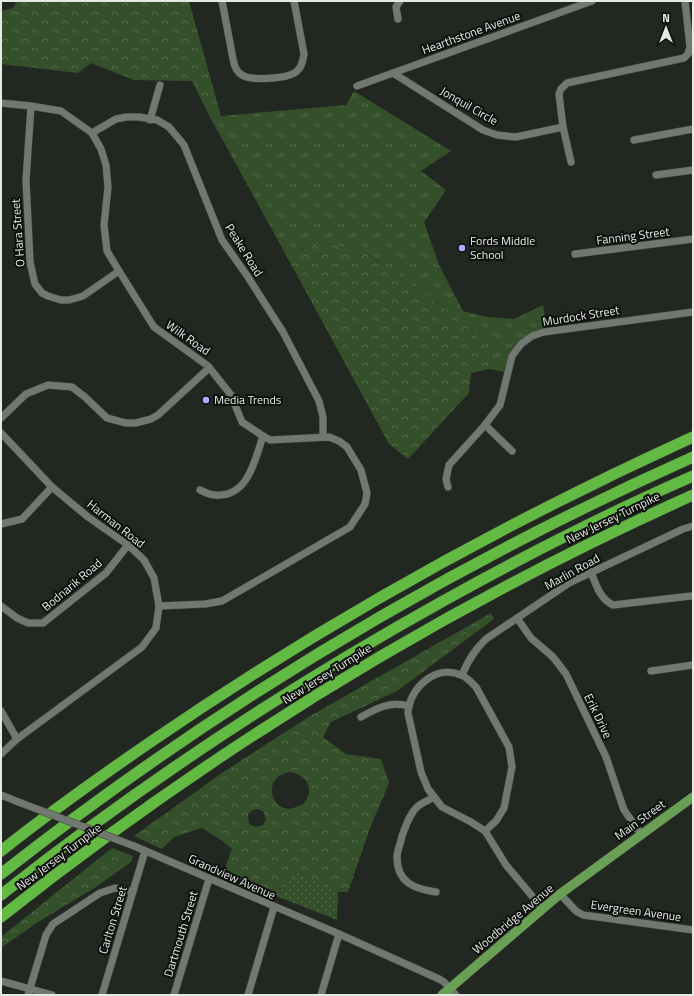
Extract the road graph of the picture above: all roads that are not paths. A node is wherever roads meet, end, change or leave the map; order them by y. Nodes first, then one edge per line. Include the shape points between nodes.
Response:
1 (222, 1) edge
2 (294, 1) edge
3 (400, 1) edge
4 (592, 1) edge
5 (685, 1) edge
6 (398, 19) dead end
7 (393, 73) junction
8 (160, 85) dead end
9 (357, 86) dead end
10 (1, 103) edge
11 (31, 106) junction
12 (150, 120) junction
13 (564, 128) junction
14 (693, 128) edge
15 (92, 133) junction
16 (634, 140) dead end
17 (572, 162) dead end
18 (693, 170) edge
19 (656, 175) dead end
20 (693, 239) edge
21 (575, 254) dead end
22 (118, 271) junction
23 (693, 312) edge
24 (209, 368) junction
25 (1, 418) edge
26 (486, 425) junction
27 (1, 433) edge
28 (263, 436) junction
29 (323, 437) junction
30 (693, 437) edge
31 (512, 451) dead end
32 (693, 457) edge
33 (693, 476) edge
34 (52, 487) junction
35 (448, 488) dead end
36 (200, 490) dead end
37 (693, 495) edge
38 (1, 524) edge
39 (693, 526) edge
40 (128, 545) junction
41 (591, 572) junction
42 (691, 596) dead end
43 (1, 606) edge
44 (159, 606) junction
45 (517, 618) junction
46 (693, 665) edge
47 (651, 671) dead end
48 (462, 675) junction
49 (408, 706) junction
50 (1, 711) edge
51 (361, 717) dead end
52 (17, 738) junction
53 (1, 754) edge
54 (1, 795) edge
55 (693, 797) edge
56 (434, 798) junction
57 (485, 831) junction
58 (641, 834) junction
59 (1, 851) edge
60 (145, 851) junction
61 (602, 863) joint
62 (1, 874) edge
63 (209, 879) junction
64 (133, 892) junction
65 (436, 892) dead end
66 (560, 894) junction
67 (1, 895) edge
68 (274, 907) junction
69 (543, 909) junction
70 (1, 918) edge
71 (693, 930) edge
72 (339, 934) junction
73 (1, 981) edge
74 (29, 992) edge
75 (453, 992) edge
76 (52, 995) edge
77 (102, 995) edge
78 (174, 995) edge
79 (248, 995) edge
80 (321, 995) edge
81 (442, 995) edge

1 - 2 street via 236,69 242,76 264,78 289,76 297,71 302,63 304,54
3 - 6 street via 396,7
4 - 7 street, Hearthstone Avenue
5 - 13 street via 690,47 688,54 684,58 567,83 559,94
7 - 9 street, Hearthstone Avenue
7 - 13 street, Jonquil Circle via 483,130 497,135 516,137
8 - 12 street
10 - 11 street, Wilk Road
11 - 15 street, Wilk Road via 61,111
11 - 22 street, O Hara Street via 26,180 30,262 35,284 48,296 69,300 83,296
12 - 15 street, Peake Road via 139,117 116,119
12 - 29 street, Peake Road via 157,120 169,127 184,145 222,240 283,332 319,401 323,417
13 - 17 street
14 - 16 street
15 - 22 street, Wilk Road via 106,165 108,187 104,225 107,251
18 - 19 street
20 - 21 street, Fanning Street
22 - 24 street, Wilk Road via 154,327
23 - 26 street, Murdock Street via 544,332 532,336 521,344 512,356 500,405
24 - 25 street via 158,415 136,423 107,418 72,387 48,385 26,394
24 - 28 street, Wilk Road via 231,395 242,422
26 - 31 street
26 - 35 street, Murdock Street via 449,465 446,479
27 - 34 street, Harman Road
28 - 29 street, Wilk Road via 270,440
28 - 36 street via 249,477 240,487 229,494 214,495
29 - 44 street, Wilk Road via 334,438 344,444 361,470 367,493 365,504 350,527 222,601
30 - 59 highway via 496,532 287,652 176,724
32 - 62 highway, New Jersey Turnpike via 613,493 521,540 352,633 180,743 70,820
33 - 67 highway, New Jersey Turnpike via 568,534 354,652 188,758
34 - 38 street via 22,519
34 - 40 street, Harman Road via 88,517
37 - 70 highway, New Jersey Turnpike via 527,575 369,663 198,772 93,847
39 - 41 street, Marlin Road
40 - 43 street, Bodnarik Road via 106,573 44,623 28,623
40 - 44 street, Harman Road via 144,560 154,578
41 - 42 street via 600,595 613,605
41 - 45 street, Marlin Road via 569,583
44 - 52 street, Harman Road via 156,628 142,646
45 - 48 street, Marlin Road via 477,647
45 - 58 street, Erik Drive via 531,638 566,674 606,757 621,803
46 - 47 street
48 - 49 street via 446,673 430,676 414,692
48 - 57 street via 476,687 509,747 511,756 512,767 504,808 496,821
49 - 51 street via 391,704 378,707
49 - 56 street via 422,772
50 - 52 street
52 - 53 street, Harman Road
54 - 60 street, Grandview Avenue, bridge
55 - 58 main road, Main Street
56 - 57 street via 442,807
56 - 65 street via 418,806 409,818 396,857 404,880 411,886
57 - 69 street via 506,865
58 - 61 main road, Main Street
60 - 63 street, Grandview Avenue
60 - 64 street, Carlton Street
61 - 66 main road, Woodbridge Avenue
63 - 68 street, Grandview Avenue
63 - 78 street, Dartmouth Street
64 - 74 street via 115,888 100,892 54,924 46,935
64 - 77 street, Carlton Street
66 - 69 main road, Woodbridge Avenue
66 - 71 street, Evergreen Avenue via 583,915
68 - 72 street, Grandview Avenue
68 - 79 street
69 - 75 main road, Woodbridge Avenue
72 - 75 street, Grandview Avenue via 439,979
72 - 80 street
73 - 74 street
74 - 76 street
75 - 81 main road, Woodbridge Avenue

